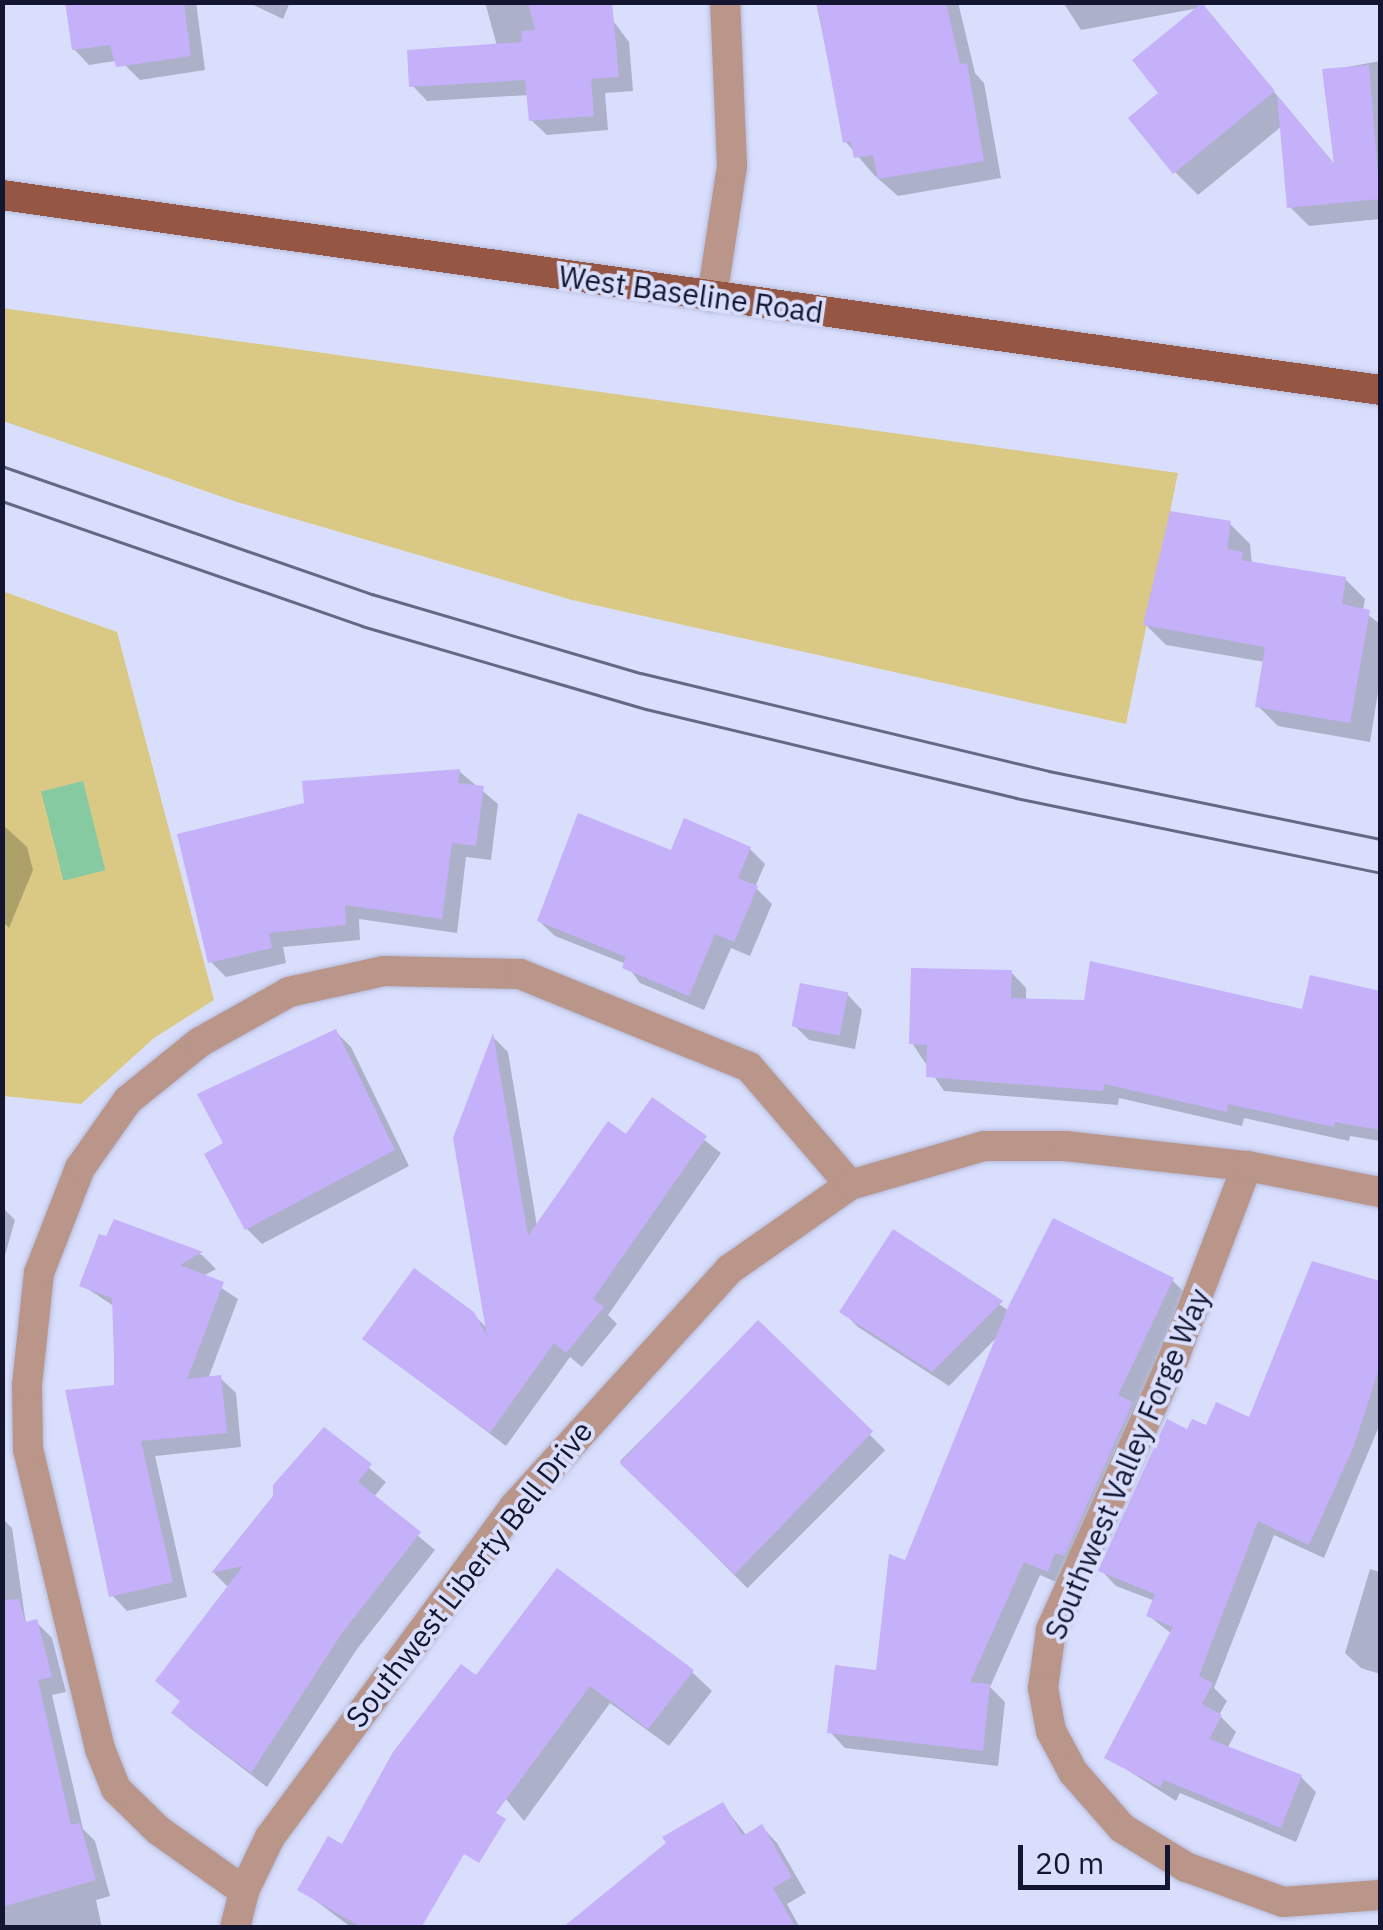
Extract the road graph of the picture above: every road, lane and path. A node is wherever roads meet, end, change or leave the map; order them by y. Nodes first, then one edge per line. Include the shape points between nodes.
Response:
1 (725, 2) edge
2 (2, 195) edge
3 (712, 297) junction
4 (1380, 390) edge
5 (1247, 1166) junction
6 (850, 1185) junction
7 (1380, 1192) edge
8 (244, 1891) junction
9 (1380, 1895) edge
10 (235, 1928) edge

1 - 3 street via 732,166
2 - 3 main road, West Baseline Road
3 - 4 main road, West Baseline Road
5 - 6 street, Southwest Liberty Bell Drive via 1065,1146 984,1146
5 - 7 street, Southwest Liberty Bell Drive
5 - 9 street, Southwest Valley Forge Way via 1175,1355 1051,1630 1043,1688 1051,1730 1073,1772 1122,1828 1186,1867 1283,1902
6 - 8 street, Southwest Liberty Bell Drive via 730,1269 514,1506 270,1837
6 - 8 street via 748,1067 520,974 384,971 288,992 200,1042 128,1100 80,1168 40,1272 27,1384 28,1450 100,1749 116,1789 158,1830
8 - 10 street, Southwest Liberty Bell Drive

